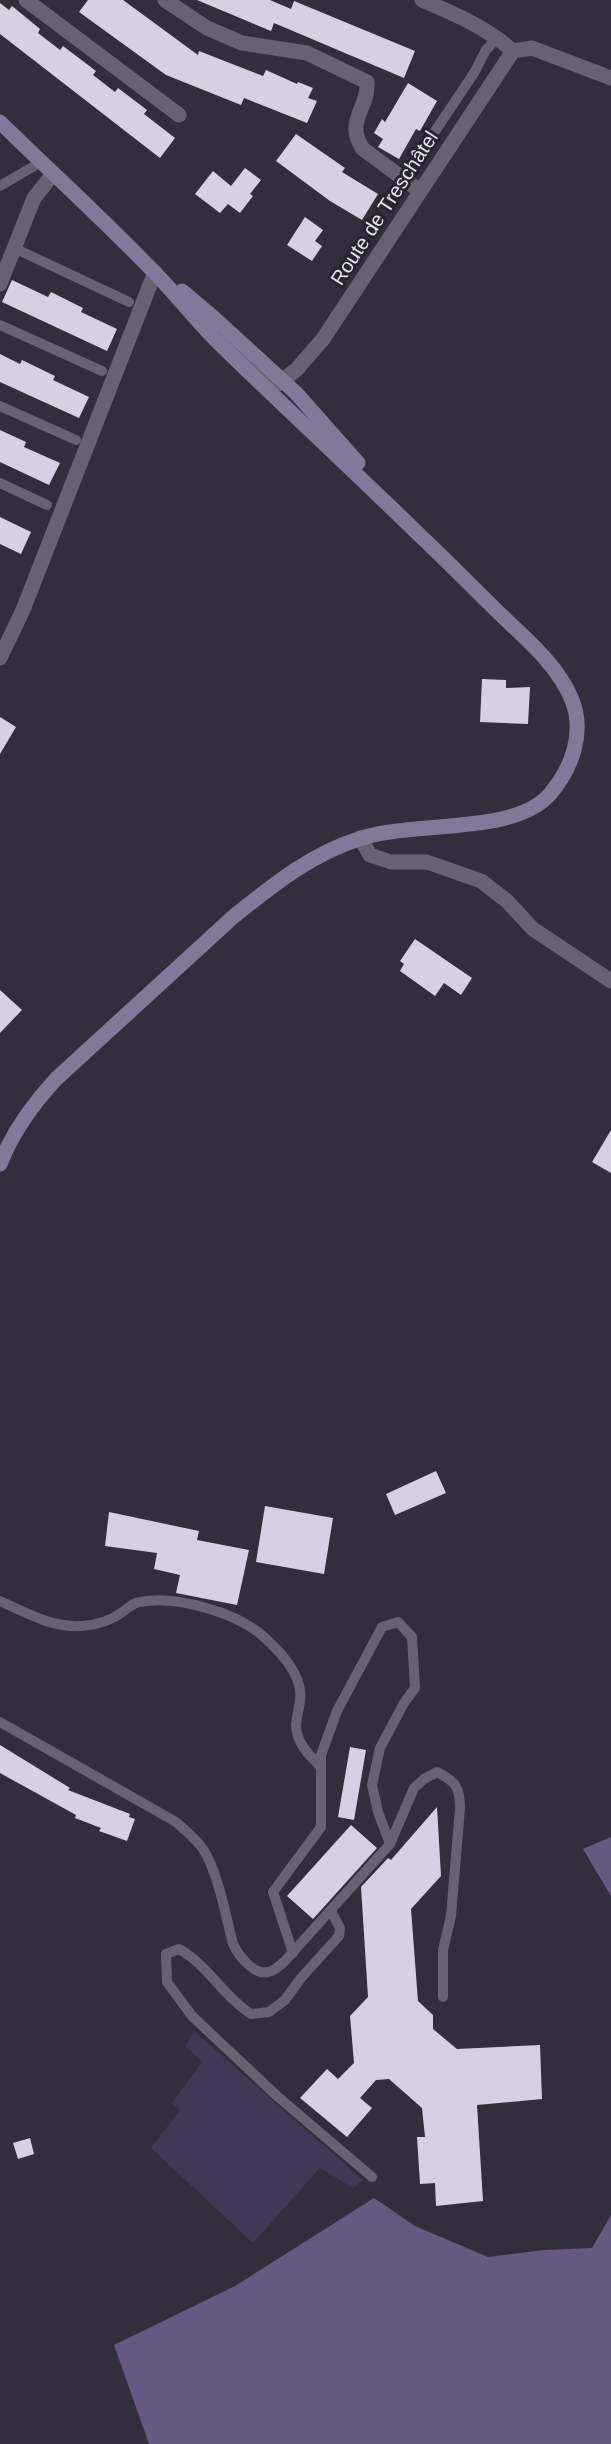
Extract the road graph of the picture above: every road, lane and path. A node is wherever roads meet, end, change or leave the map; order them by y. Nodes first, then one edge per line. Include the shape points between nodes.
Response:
1 (26, 0) edge
2 (165, 0) edge
3 (422, 0) edge
4 (497, 38) junction
5 (513, 51) junction
6 (611, 78) edge
7 (179, 115) dead end
8 (0, 122) edge
9 (41, 162) junction
10 (54, 174) junction
11 (403, 179) junction
12 (0, 186) edge
13 (420, 191) junction
14 (14, 248) junction
15 (155, 272) junction
16 (0, 284) edge
17 (129, 302) dead end
18 (0, 325) edge
19 (216, 340) junction
20 (102, 371) dead end
21 (283, 381) junction
22 (280, 401) junction
23 (0, 406) edge
24 (76, 440) dead end
25 (0, 483) edge
26 (47, 505) dead end
27 (428, 542) junction
28 (0, 658) edge
29 (360, 838) junction
30 (611, 981) edge
31 (0, 1164) edge
32 (0, 1601) edge
33 (0, 1722) edge
34 (321, 1767) junction
35 (390, 1844) junction
36 (331, 1911) junction
37 (293, 1953) junction
38 (443, 1997) dead end
39 (372, 2177) dead end

1 - 7 street
2 - 11 street via 207,28 242,43 307,53 367,82 368,90 356,122 356,139 363,149
3 - 4 street
4 - 5 street
4 - 11 lane
5 - 6 street via 532,48
5 - 13 street, Route de Treschâtel
8 - 9 street
9 - 10 street
9 - 12 lane
10 - 14 street via 34,198
10 - 15 street
11 - 13 street
13 - 21 street, Route de Treschâtel via 323,339
14 - 16 street
14 - 17 lane
15 - 19 street
15 - 21 street via 214,318
15 - 28 street
18 - 20 lane
19 - 21 street via 239,352 271,382
19 - 22 street
21 - 22 street via 278,391
21 - 27 street
22 - 27 street
23 - 24 lane
25 - 26 lane
27 - 29 street via 561,680 577,721 572,760 547,797 513,817 388,831
29 - 30 street via 370,855 391,862 427,862 481,881 533,929
29 - 31 street via 317,856 269,888 111,1027 35,1101
32 - 34 lane via 50,1623 64,1625 108,1620 140,1602 195,1605 239,1620 263,1636 293,1670 300,1686 296,1726 301,1743
33 - 37 lane via 176,1822 191,1835 211,1865 233,1944 250,1966 270,1972
34 - 35 lane via 321,1755 337,1711 360,1666 382,1627 398,1622 412,1637 415,1688 380,1748 372,1785
34 - 37 lane via 321,1827 273,1892
35 - 36 lane
35 - 38 lane via 414,1788 437,1772 450,1779 460,1793 460,1808 451,1916 443,1950
36 - 37 lane
36 - 39 lane via 340,1928 339,1936 285,2000 269,2012 250,2014 234,2003 192,1956 179,1949 166,1954 167,1982 192,2016

